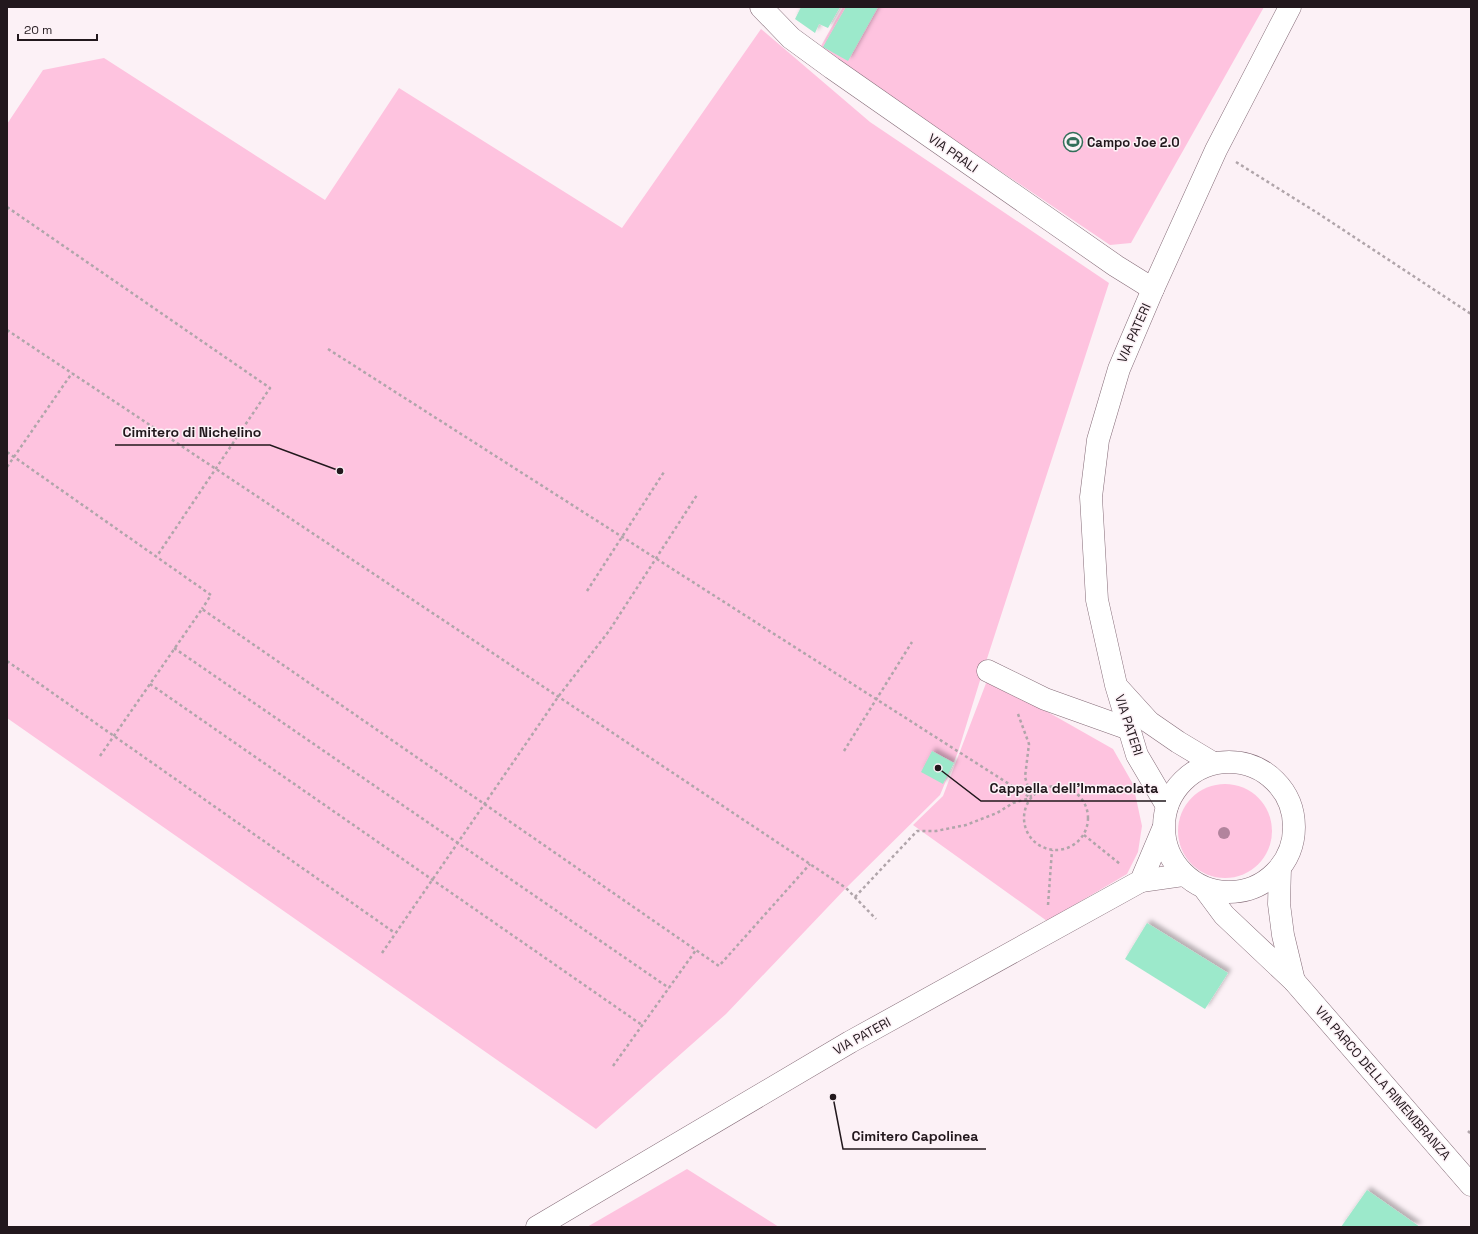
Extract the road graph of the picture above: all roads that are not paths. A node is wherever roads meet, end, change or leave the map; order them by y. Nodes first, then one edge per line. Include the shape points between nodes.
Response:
1 (760, 7) edge
2 (1290, 7) edge
3 (1153, 289) junction
4 (988, 670) dead end
5 (1116, 685) junction
6 (1129, 729) junction
7 (1213, 763) junction
8 (1167, 806) junction
9 (1163, 829) junction
10 (1280, 868) junction
11 (1183, 875) junction
12 (1141, 881) junction
13 (1204, 888) junction
14 (1294, 981) junction
15 (1471, 1185) edge
16 (537, 1227) edge

1 - 3 street, VIA PRALI via 791,38 832,68 1116,266
2 - 3 street, VIA PATERI via 1216,150
3 - 5 street, VIA PATERI via 1119,369 1098,440 1091,497 1097,600
4 - 6 street via 1045,699
5 - 6 street, VIA PATERI
5 - 7 street, VIA PATERI via 1149,722
6 - 8 street, VIA PATERI via 1137,756
7 - 8 street via 1185,778 1174,791
7 - 10 street via 1246,763 1261,769 1284,791 1291,806 1294,838
8 - 9 street
9 - 11 street via 1172,861
9 - 12 street
10 - 13 street via 1268,880 1253,888 1237,892 1220,892
10 - 14 street, VIA PARCO DELLA RIMEMBRANZA via 1279,904 1283,935
11 - 12 street
11 - 13 street
12 - 16 street, VIA PATERI via 850,1042
13 - 14 street, VIA PARCO DELLA RIMEMBRANZA via 1224,915
14 - 15 street, VIA PARCO DELLA RIMEMBRANZA

